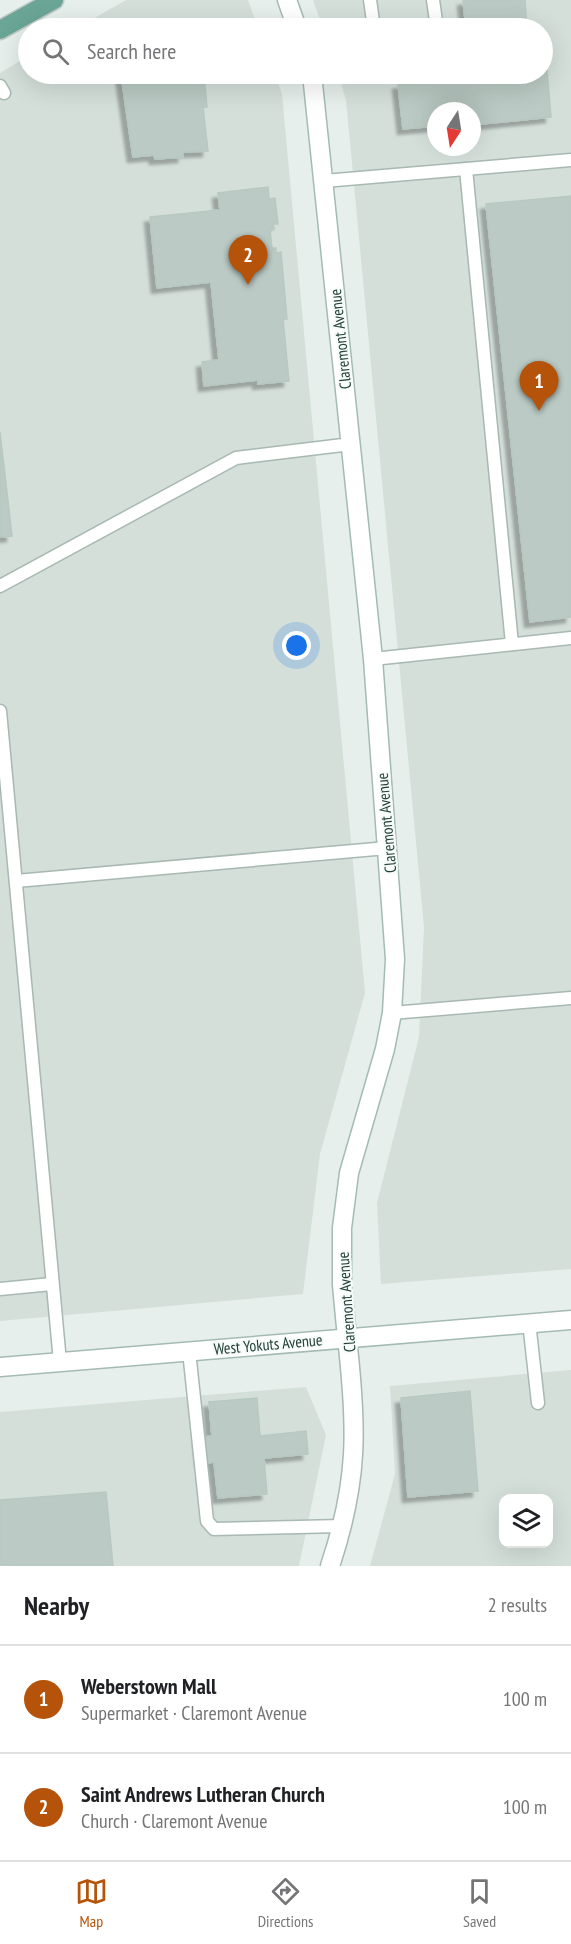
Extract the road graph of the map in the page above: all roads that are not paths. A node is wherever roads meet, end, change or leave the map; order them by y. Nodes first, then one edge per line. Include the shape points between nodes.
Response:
1 (54, 0) edge
2 (287, 0) edge
3 (370, 0) edge
4 (433, 0) edge
5 (22, 18) edge
6 (293, 18) edge
7 (373, 18) edge
8 (436, 18) edge
9 (18, 20) edge
10 (0, 30) edge
11 (313, 84) edge
12 (571, 160) edge
13 (466, 169) junction
14 (324, 182) junction
15 (351, 444) junction
16 (0, 586) edge
17 (571, 638) edge
18 (512, 644) junction
19 (373, 658) junction
20 (0, 711) edge
21 (387, 848) junction
22 (16, 881) junction
23 (571, 998) edge
24 (392, 1013) junction
25 (52, 1284) junction
26 (0, 1289) edge
27 (571, 1320) edge
28 (529, 1322) junction
29 (347, 1338) junction
30 (189, 1351) junction
31 (60, 1362) junction
32 (0, 1367) edge
33 (538, 1403) dead end
34 (342, 1526) junction
35 (330, 1566) edge

1 - 5 main road
2 - 6 street
3 - 7 lane
4 - 8 lane
9 - 10 main road
11 - 14 street, Claremont Avenue
12 - 13 lane
13 - 14 lane
13 - 18 lane
14 - 15 street, Claremont Avenue
15 - 16 lane via 236,458
15 - 19 street, Claremont Avenue
17 - 18 lane
18 - 19 lane
19 - 21 street, Claremont Avenue
20 - 22 lane
21 - 22 lane
21 - 24 street, Claremont Avenue via 395,959
22 - 25 lane
23 - 24 lane
24 - 29 street, Claremont Avenue via 349,1173 342,1228
25 - 26 lane
25 - 31 lane
27 - 28 street, West Yokuts Avenue
28 - 29 street, West Yokuts Avenue
28 - 33 lane
29 - 30 street, West Yokuts Avenue
29 - 34 street, Claremont Avenue via 355,1441 353,1475
30 - 31 street, West Yokuts Avenue
30 - 34 lane via 207,1521 214,1529
31 - 32 street, West Yokuts Avenue
34 - 35 street, Claremont Avenue

